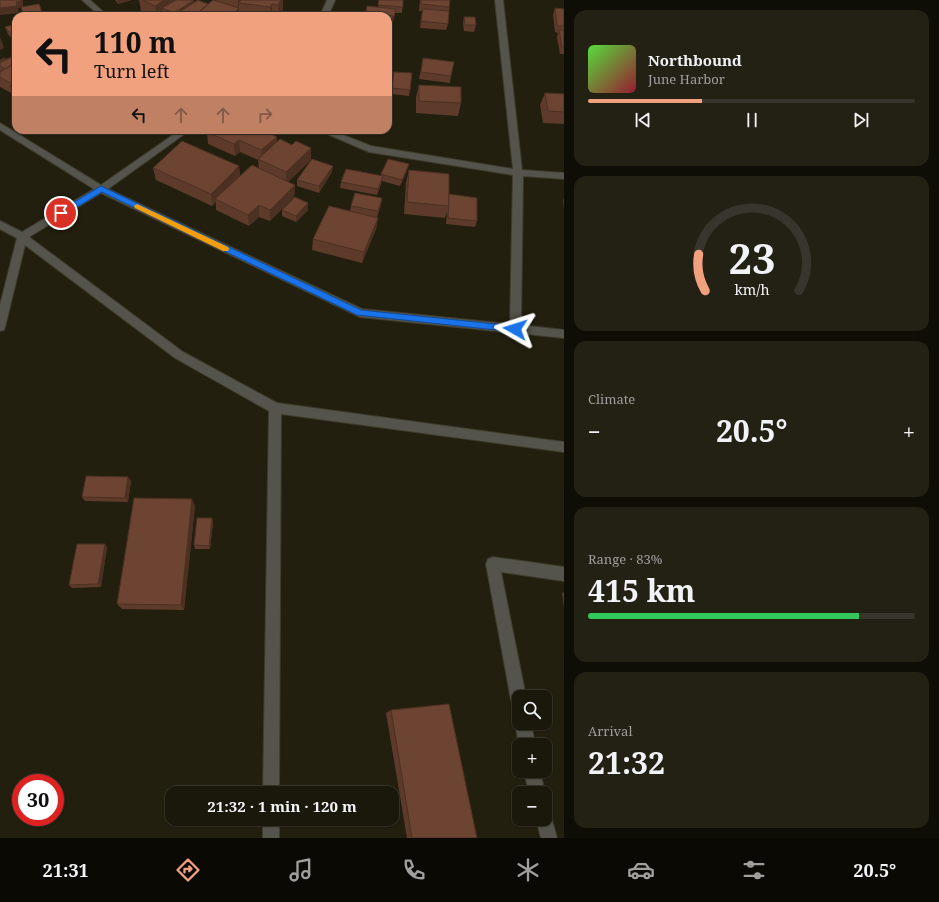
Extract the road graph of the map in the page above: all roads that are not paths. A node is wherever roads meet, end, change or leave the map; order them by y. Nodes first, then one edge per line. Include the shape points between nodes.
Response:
1 (86, 0) edge
2 (331, 0) edge
3 (499, 0) edge
4 (100, 12) edge
5 (326, 12) edge
6 (0, 126) edge
7 (12, 133) edge
8 (13, 134) edge
9 (180, 134) edge
10 (332, 134) edge
11 (518, 173) junction
12 (564, 176) edge
13 (101, 189) junction
14 (0, 224) edge
15 (22, 237) junction
16 (0, 327) edge
17 (515, 329) junction
18 (564, 334) edge
19 (275, 408) junction
20 (564, 447) edge
21 (564, 574) edge
22 (517, 690) edge
23 (271, 786) edge
24 (271, 826) edge
25 (546, 826) edge
26 (271, 838) edge
27 (549, 838) edge

1 - 4 street
2 - 5 street
3 - 11 street
6 - 7 street
8 - 13 street
9 - 13 street
10 - 11 street via 369,149
11 - 12 street
11 - 17 street
13 - 15 street
13 - 17 street via 360,313
14 - 15 street
15 - 16 street
15 - 19 street via 179,355
17 - 18 street
19 - 20 street
19 - 23 street
21 - 22 street via 493,564
24 - 26 street
25 - 27 street

